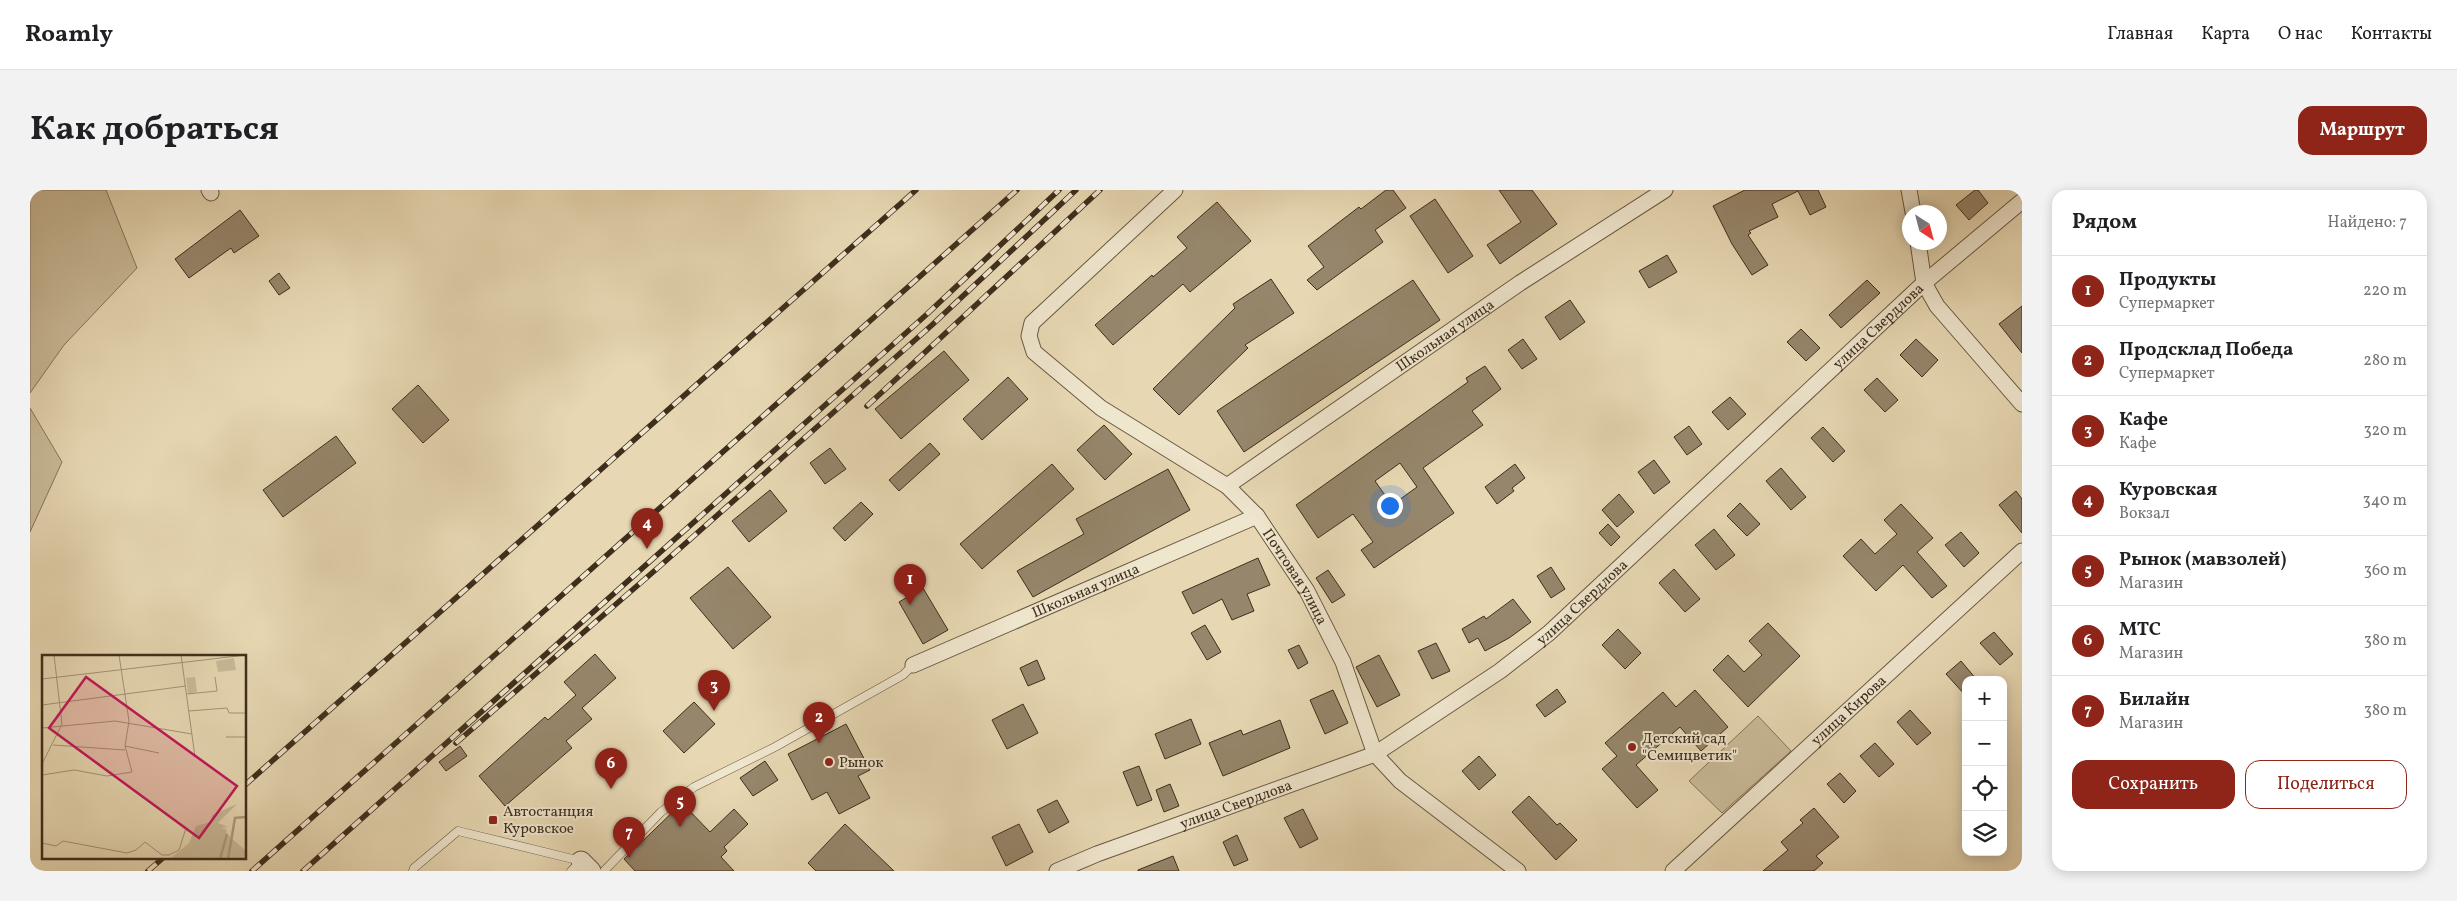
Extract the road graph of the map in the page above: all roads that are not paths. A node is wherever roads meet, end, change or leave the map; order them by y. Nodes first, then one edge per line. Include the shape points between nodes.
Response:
1 (1175, 190) edge
2 (1666, 190) edge
3 (1909, 190) edge
4 (2022, 201) edge
5 (1912, 205) edge
6 (1919, 250) edge
7 (1924, 283) junction
8 (2022, 404) edge
9 (1227, 486) junction
10 (1257, 516) junction
11 (2022, 551) edge
12 (913, 665) joint
13 (1375, 754) junction
14 (581, 868) edge
15 (413, 871) edge
16 (604, 871) edge
17 (1057, 871) edge
18 (1518, 871) edge
19 (1673, 871) edge

1 - 9 street, Почтовая улица via 1032,323 1029,336 1034,352 1101,408
2 - 9 street, Школьная улица via 1520,283
3 - 5 street
4 - 7 street, улица Свердлова
6 - 7 street
7 - 8 street via 1937,306
7 - 13 street, улица Свердлова via 1549,633 1500,671
9 - 10 street, Почтовая улица
10 - 12 street, Школьная улица
10 - 13 street, Почтовая улица via 1307,591 1343,662
11 - 19 street, улица Кирова
12 - 16 lane via 903,674 775,747 694,787 661,812
13 - 17 street, улица Свердлова
13 - 18 street, Почтовая улица via 1400,781
14 - 15 lane via 458,831

